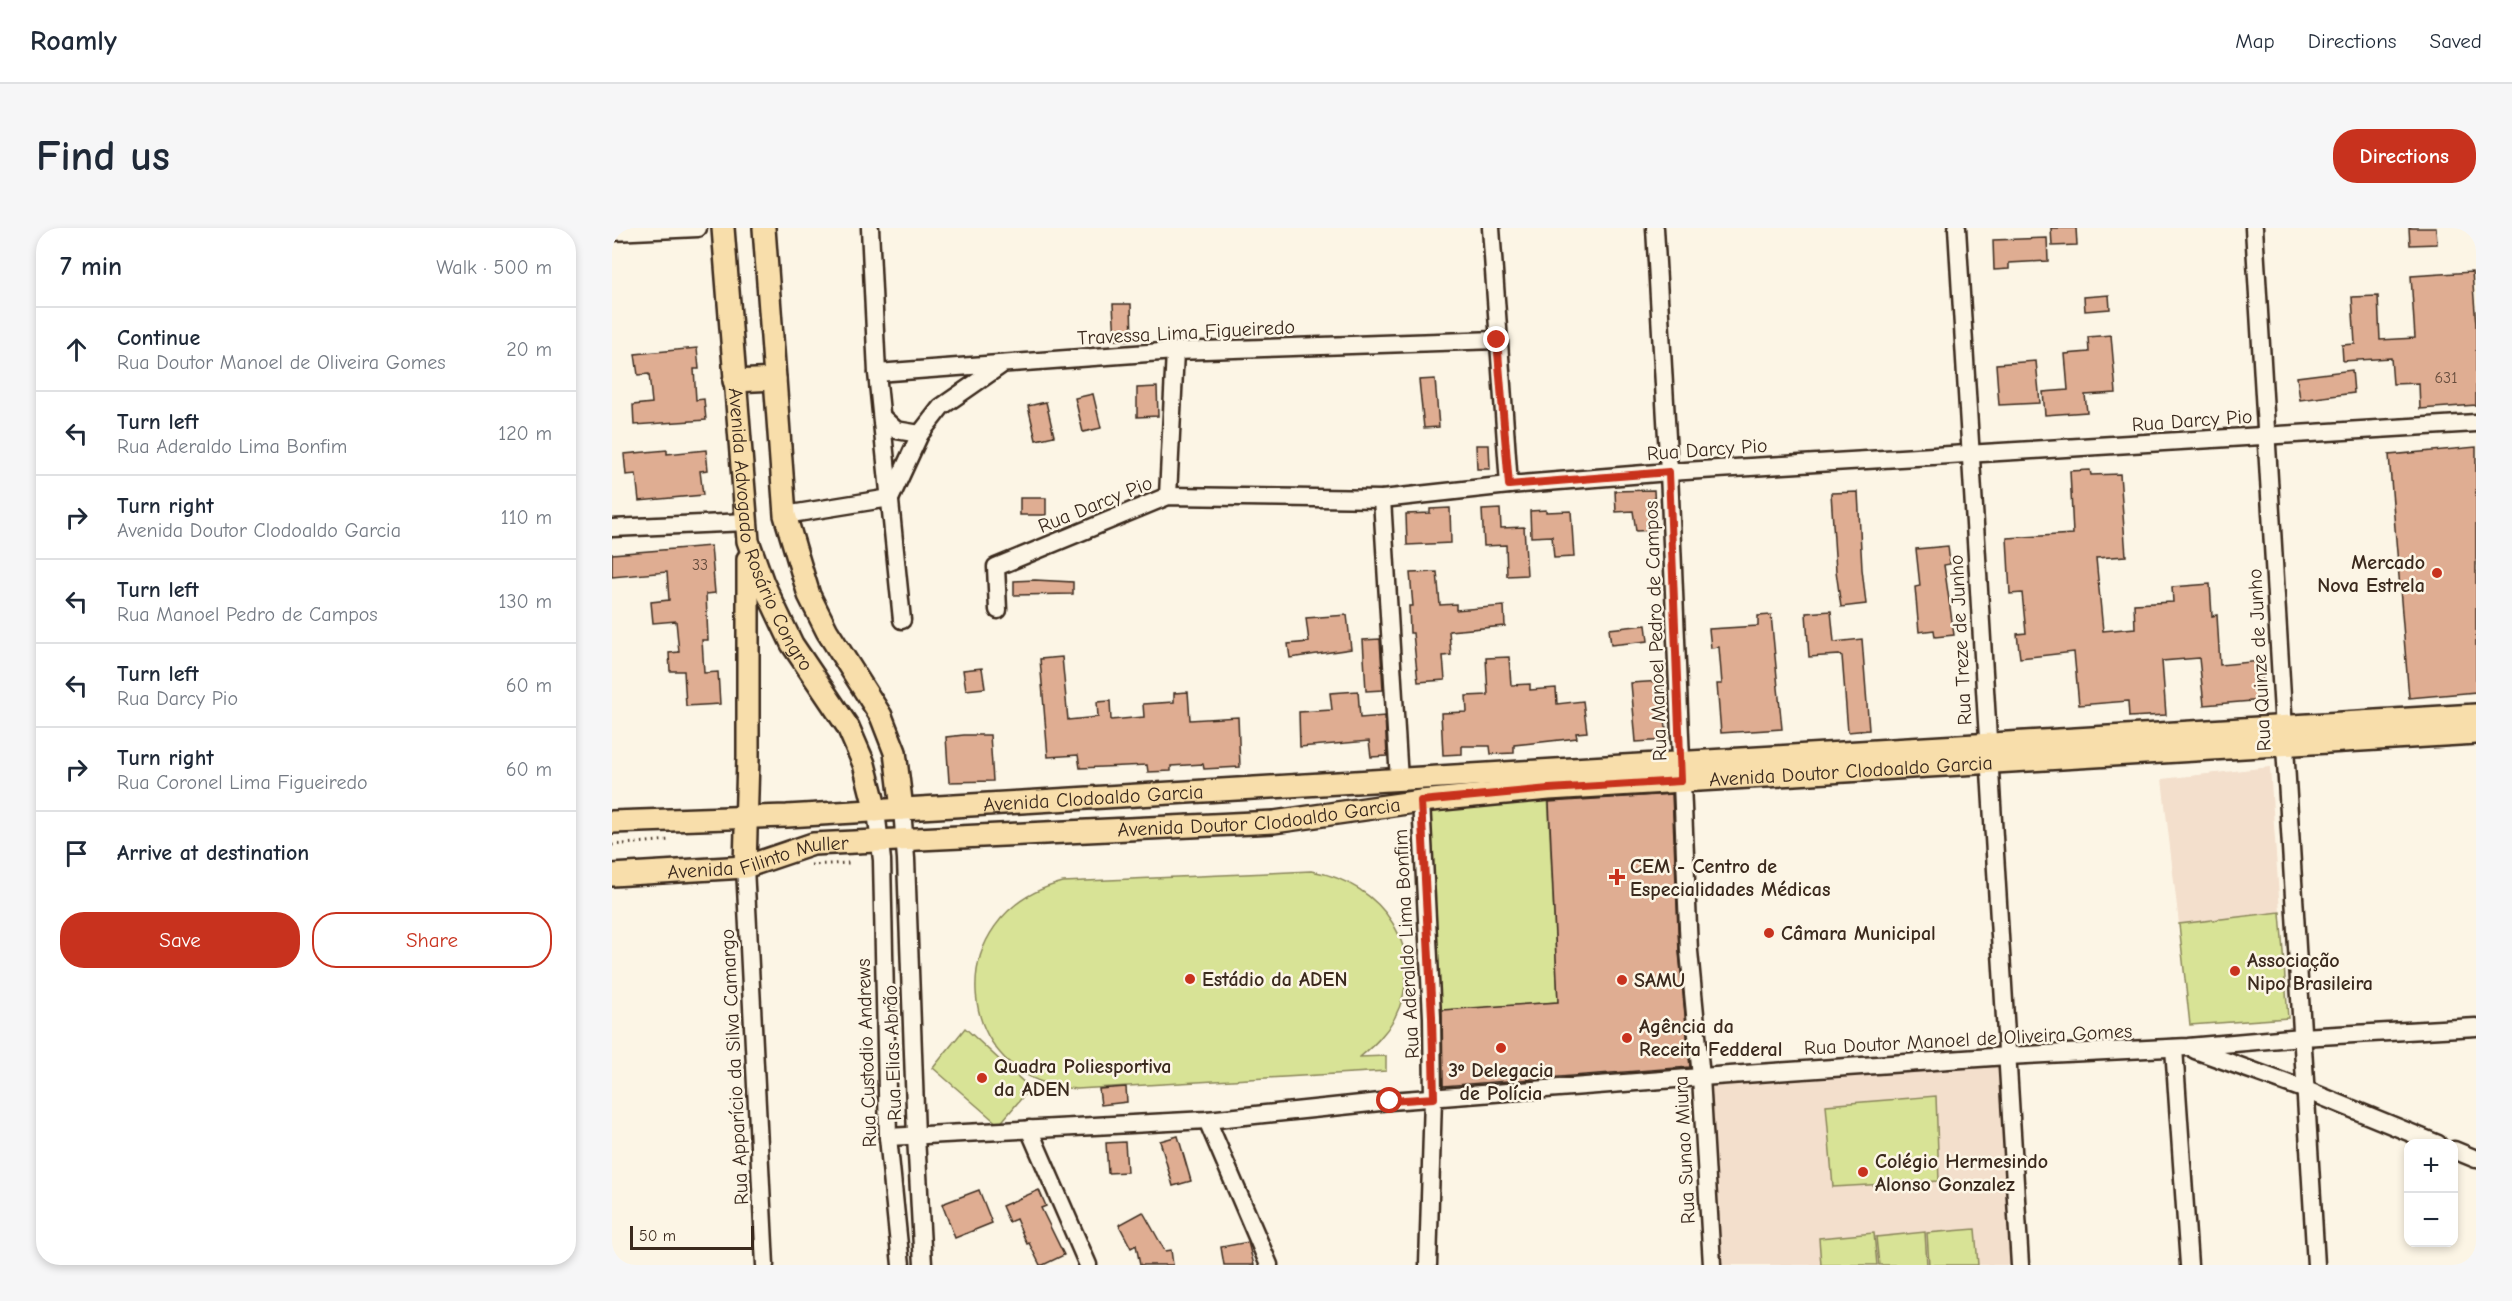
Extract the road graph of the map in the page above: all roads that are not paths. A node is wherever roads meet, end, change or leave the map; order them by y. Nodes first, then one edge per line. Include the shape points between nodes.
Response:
1 (698, 228) edge
2 (723, 228) edge
3 (764, 228) edge
4 (870, 228) edge
5 (1491, 228) edge
6 (1655, 228) edge
7 (1958, 228) edge
8 (2254, 228) edge
9 (612, 232) edge
10 (1497, 340) junction
11 (1175, 351) junction
12 (1001, 365) junction
13 (878, 373) junction
14 (776, 379) junction
15 (734, 381) junction
16 (882, 417) junction
17 (2476, 423) edge
18 (920, 434) junction
19 (2266, 436) junction
20 (1971, 454) junction
21 (1669, 472) junction
22 (1509, 485) junction
23 (1168, 496) junction
24 (890, 498) junction
25 (1382, 499) junction
26 (784, 515) junction
27 (612, 528) edge
28 (748, 532) junction
29 (998, 610) dead end
30 (902, 620) dead end
31 (2476, 715) edge
32 (2476, 733) edge
33 (2284, 736) junction
34 (1988, 754) junction
35 (1681, 772) junction
36 (1399, 780) junction
37 (1154, 794) junction
38 (1112, 797) junction
39 (1421, 801) junction
40 (902, 809) junction
41 (876, 811) junction
42 (787, 816) joint
43 (746, 817) junction
44 (612, 822) edge
45 (1155, 827) junction
46 (1113, 829) junction
47 (905, 839) junction
48 (880, 840) junction
49 (745, 867) junction
50 (612, 875) edge
51 (2476, 1027) edge
52 (2302, 1037) junction
53 (2181, 1048) junction
54 (2007, 1056) junction
55 (1701, 1077) junction
56 (2306, 1090) junction
57 (1434, 1098) junction
58 (1207, 1120) junction
59 (1029, 1130) junction
60 (916, 1136) junction
61 (888, 1137) junction
62 (2428, 1139) edge
63 (2458, 1152) edge
64 (2476, 1159) edge
65 (765, 1265) edge
66 (901, 1265) edge
67 (923, 1265) edge
68 (1088, 1265) edge
69 (1269, 1265) edge
70 (1428, 1265) edge
71 (1712, 1265) edge
72 (2020, 1265) edge
73 (2189, 1265) edge
74 (2316, 1265) edge

1 - 9 street
2 - 15 main road, Avenida Advogado Rosário Congro
3 - 14 main road, Avenida Advogado Rosário Congro
4 - 13 street
5 - 10 street
6 - 21 street, Rua Manoel Pedro de Campos
7 - 20 street, Rua Treze de Junho
8 - 19 street, Rua Quinze de Junho
10 - 11 street, Travessa Lima Figueiredo
10 - 22 street
11 - 12 street, Travessa Lima Figueiredo
11 - 23 street
12 - 13 street, Travessa Lima Figueiredo
12 - 18 street via 942,406
13 - 16 street
14 - 15 main road
14 - 26 main road, Avenida Advogado Rosário Congro
15 - 28 main road, Avenida Advogado Rosário Congro
16 - 18 street via 896,430
16 - 24 street
17 - 19 street, Rua Darcy Pio
18 - 24 street
19 - 20 street, Rua Darcy Pio
19 - 33 street, Rua Quinze de Junho
20 - 21 street, Rua Darcy Pio
20 - 34 street, Rua Treze de Junho
21 - 22 street, Rua Darcy Pio
21 - 35 street, Rua Manoel Pedro de Campos
22 - 25 street, Rua Darcy Pio
23 - 25 street, Rua Darcy Pio
23 - 29 street, Rua Darcy Pio via 996,567
24 - 26 street
24 - 30 street
25 - 36 street
26 - 40 main road, Avenida Advogado Rosário Congro via 809,596 881,716 894,752
27 - 28 street
28 - 41 main road, Avenida Advogado Rosário Congro via 763,584 792,644 848,727 864,765
28 - 43 main road
31 - 33 main road, Avenida Doutor Clodoaldo Garcia
32 - 33 main road, Avenida Doutor Clodoaldo Garcia
33 - 34 main road, Avenida Doutor Clodoaldo Garcia
33 - 52 street, Rua Quinze de Junho
34 - 35 main road, Avenida Doutor Clodoaldo Garcia
34 - 54 street, Rua Treze de Junho
35 - 36 main road, Avenida Doutor Clodoaldo Garcia
35 - 39 main road, Avenida Doutor Clodoaldo Garcia
35 - 55 street, Rua Sunao Miura via 1689,951
36 - 37 main road, Avenida Clodoaldo Garcia
37 - 38 main road, Avenida Clodoaldo Garcia
37 - 45 main road
38 - 40 main road, Avenida Clodoaldo Garcia
38 - 46 main road
39 - 45 main road, Avenida Doutor Clodoaldo Garcia via 1274,822
39 - 57 street, Rua Aderaldo Lima Bonfim
40 - 41 main road, Avenida Clodoaldo Garcia
40 - 47 street, Rua Elias Abrão
41 - 42 main road, Avenida Clodoaldo Garcia
41 - 48 street, Rua Custodio Andrews
42 - 43 main road, Avenida Filinto Muller
43 - 44 main road, Avenida Filinto Muller
43 - 49 main road
45 - 46 main road, Avenida Doutor Clodoaldo Garcia
46 - 47 main road, Avenida Doutor Clodoaldo Garcia
47 - 48 main road, Avenida Filinto Muller
47 - 60 street, Rua Elias Abrão
48 - 49 main road, Avenida Filinto Muller via 813,844
48 - 61 street, Rua Custodio Andrews
49 - 50 main road, Avenida Filinto Muller
49 - 65 street, Rua Apparício da Silva Camargo
51 - 52 street, Rua Doutor Manoel de Oliveira Gomes
52 - 53 street, Rua Doutor Manoel de Oliveira Gomes
52 - 56 street, Rua Quinze de Junho
53 - 54 street, Rua Doutor Manoel de Oliveira Gomes
53 - 56 street
53 - 73 street
54 - 55 street, Rua Doutor Manoel de Oliveira Gomes
54 - 72 street, Rua Treze de Junho
55 - 57 street, Rua Doutor Manoel de Oliveira Gomes
55 - 71 street, Rua Sunao Miura
56 - 62 street
56 - 74 street, Rua Quinze de Junho
57 - 58 street, Rua Doutor Manoel de Oliveira Gomes
57 - 70 street, Rua Aderaldo Lima Bonfim
58 - 59 street, Rua Doutor Manoel de Oliveira Gomes
58 - 69 street
59 - 60 street, Rua Doutor Manoel de Oliveira Gomes
59 - 68 street
60 - 61 street, Rua Doutor Manoel de Oliveira Gomes
60 - 67 street, Rua Elias Abrão
61 - 66 street, Rua Custodio Andrews
63 - 64 street

